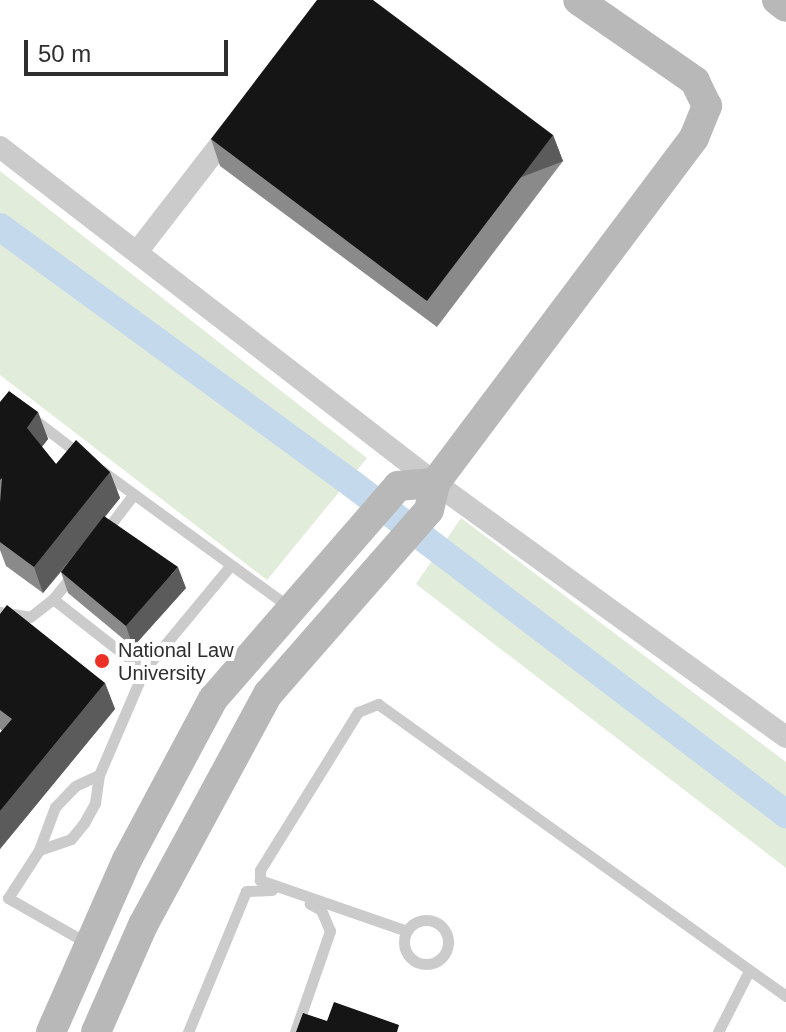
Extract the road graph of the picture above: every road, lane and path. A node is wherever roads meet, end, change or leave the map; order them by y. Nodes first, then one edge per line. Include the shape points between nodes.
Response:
1 (578, 0) edge
2 (777, 0) edge
3 (786, 7) edge
4 (243, 114) edge
5 (0, 147) edge
6 (137, 252) junction
7 (25, 412) edge
8 (133, 495) junction
9 (432, 496) junction
10 (98, 541) edge
11 (80, 564) edge
12 (230, 566) junction
13 (53, 599) junction
14 (292, 610) junction
15 (1, 614) edge
16 (144, 670) junction
17 (786, 737) edge
18 (99, 775) junction
19 (39, 850) junction
20 (4, 898) edge
21 (407, 931) dead end
22 (90, 945) junction
23 (749, 971) junction
24 (786, 996) edge
25 (51, 1032) edge
26 (96, 1032) edge
27 (188, 1032) edge
28 (295, 1032) edge
29 (718, 1032) edge

1 - 9 street via 695,81 707,106 694,138
2 - 3 street
4 - 6 street
5 - 6 street
6 - 9 street
7 - 8 lane
8 - 10 lane
8 - 12 lane
9 - 14 street via 398,486
9 - 17 street
9 - 26 street via 389,556 268,694 143,925
11 - 13 lane
12 - 14 lane
12 - 16 lane
13 - 15 lane via 30,617
13 - 16 lane
14 - 22 street via 213,699 127,860
16 - 18 lane
18 - 19 lane via 75,786 55,807
18 - 19 lane via 95,803 84,823 71,839
19 - 20 lane
20 - 22 lane
21 - 23 lane via 260,880 260,870 358,712 378,704
22 - 25 street
23 - 24 lane
23 - 29 lane
27 - 28 lane via 246,891 256,887 313,905 328,920 326,946

